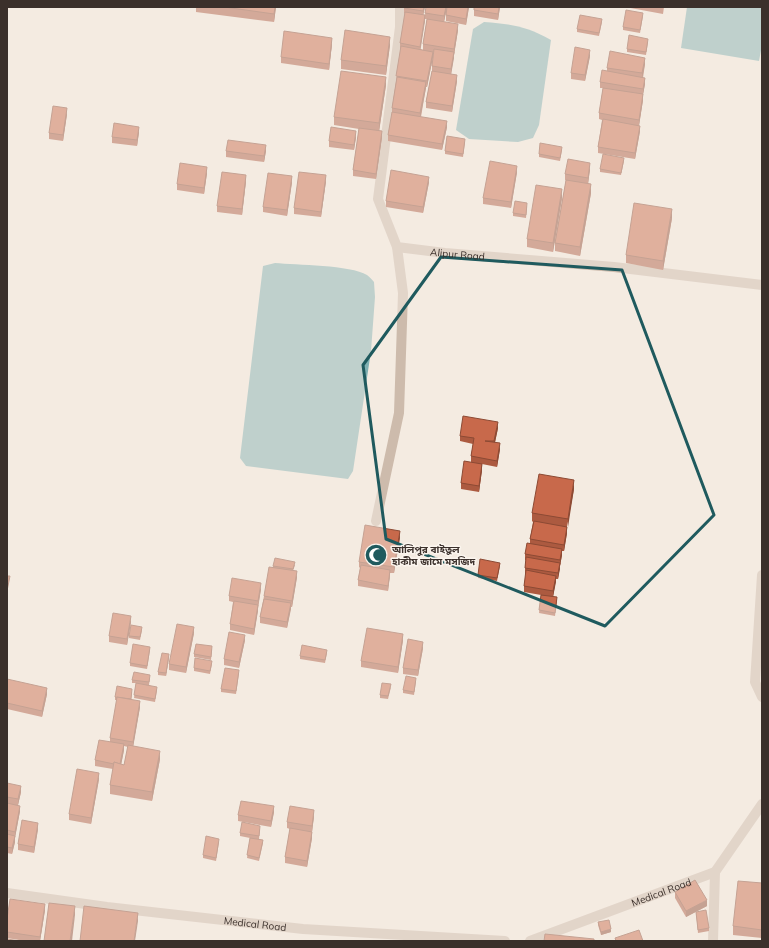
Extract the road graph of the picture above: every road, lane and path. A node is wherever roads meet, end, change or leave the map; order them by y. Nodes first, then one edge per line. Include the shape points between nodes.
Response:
1 (400, 7) edge
2 (397, 247) junction
3 (762, 286) edge
4 (376, 521) dead end
5 (762, 575) edge
6 (762, 697) edge
7 (762, 804) edge
8 (715, 872) junction
9 (7, 893) edge
10 (505, 941) edge
11 (530, 941) edge
12 (714, 941) edge

1 - 2 street via 400,27 378,199
2 - 3 street, Alipur Road via 614,267
2 - 4 street via 403,293 399,413
5 - 6 street via 755,682
7 - 8 street
8 - 11 street, Medical Road
8 - 12 street
9 - 10 street, Medical Road via 303,929

